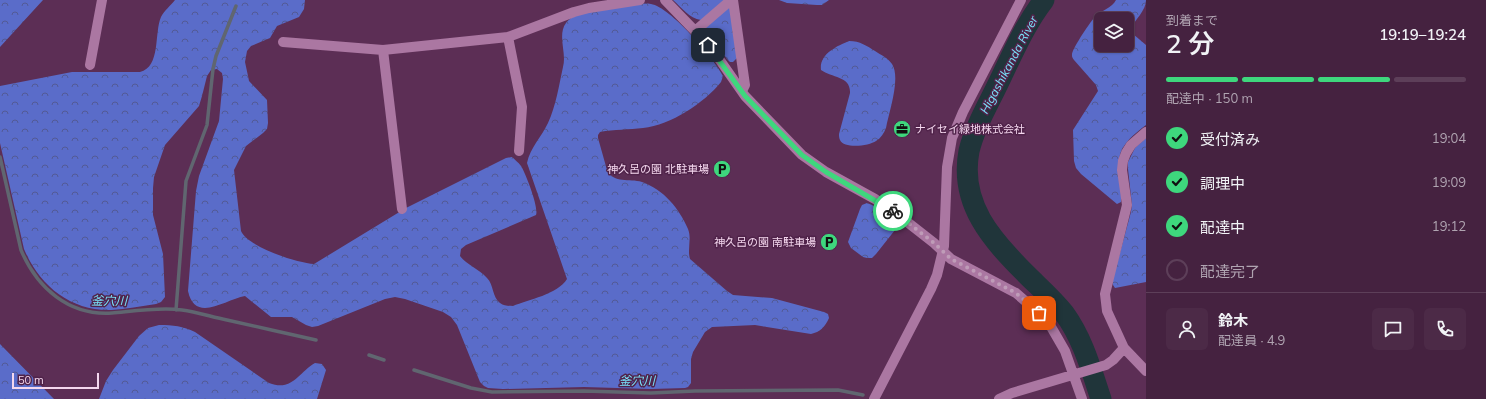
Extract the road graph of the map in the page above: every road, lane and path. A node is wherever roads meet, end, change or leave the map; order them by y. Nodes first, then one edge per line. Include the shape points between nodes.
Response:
1 (102, 0) edge
2 (640, 0) edge
3 (665, 0) edge
4 (732, 0) edge
5 (1021, 0) edge
6 (695, 31) junction
7 (508, 37) junction
8 (283, 42) dead end
9 (383, 50) junction
10 (90, 65) dead end
11 (742, 91) junction
12 (1146, 132) edge
13 (519, 151) dead end
14 (402, 209) dead end
15 (943, 251) junction
16 (1124, 348) junction
17 (1146, 371) edge
18 (1078, 373) junction
19 (874, 399) edge
20 (999, 399) edge
21 (1082, 399) edge

1 - 10 street
2 - 7 street via 574,12
3 - 6 street
4 - 6 street
4 - 11 street via 745,85
5 - 15 street via 952,138 947,167
6 - 11 street
7 - 9 street
7 - 13 street via 522,107
8 - 9 street
9 - 14 street
11 - 15 street via 802,155 826,172 886,206
12 - 16 street via 1130,145 1123,161 1126,211 1104,294 1107,311
15 - 18 street via 951,259 1002,285 1028,302 1058,338
15 - 19 street via 931,289
16 - 17 street
16 - 18 street via 1106,364
18 - 20 street via 1012,392
18 - 21 street

